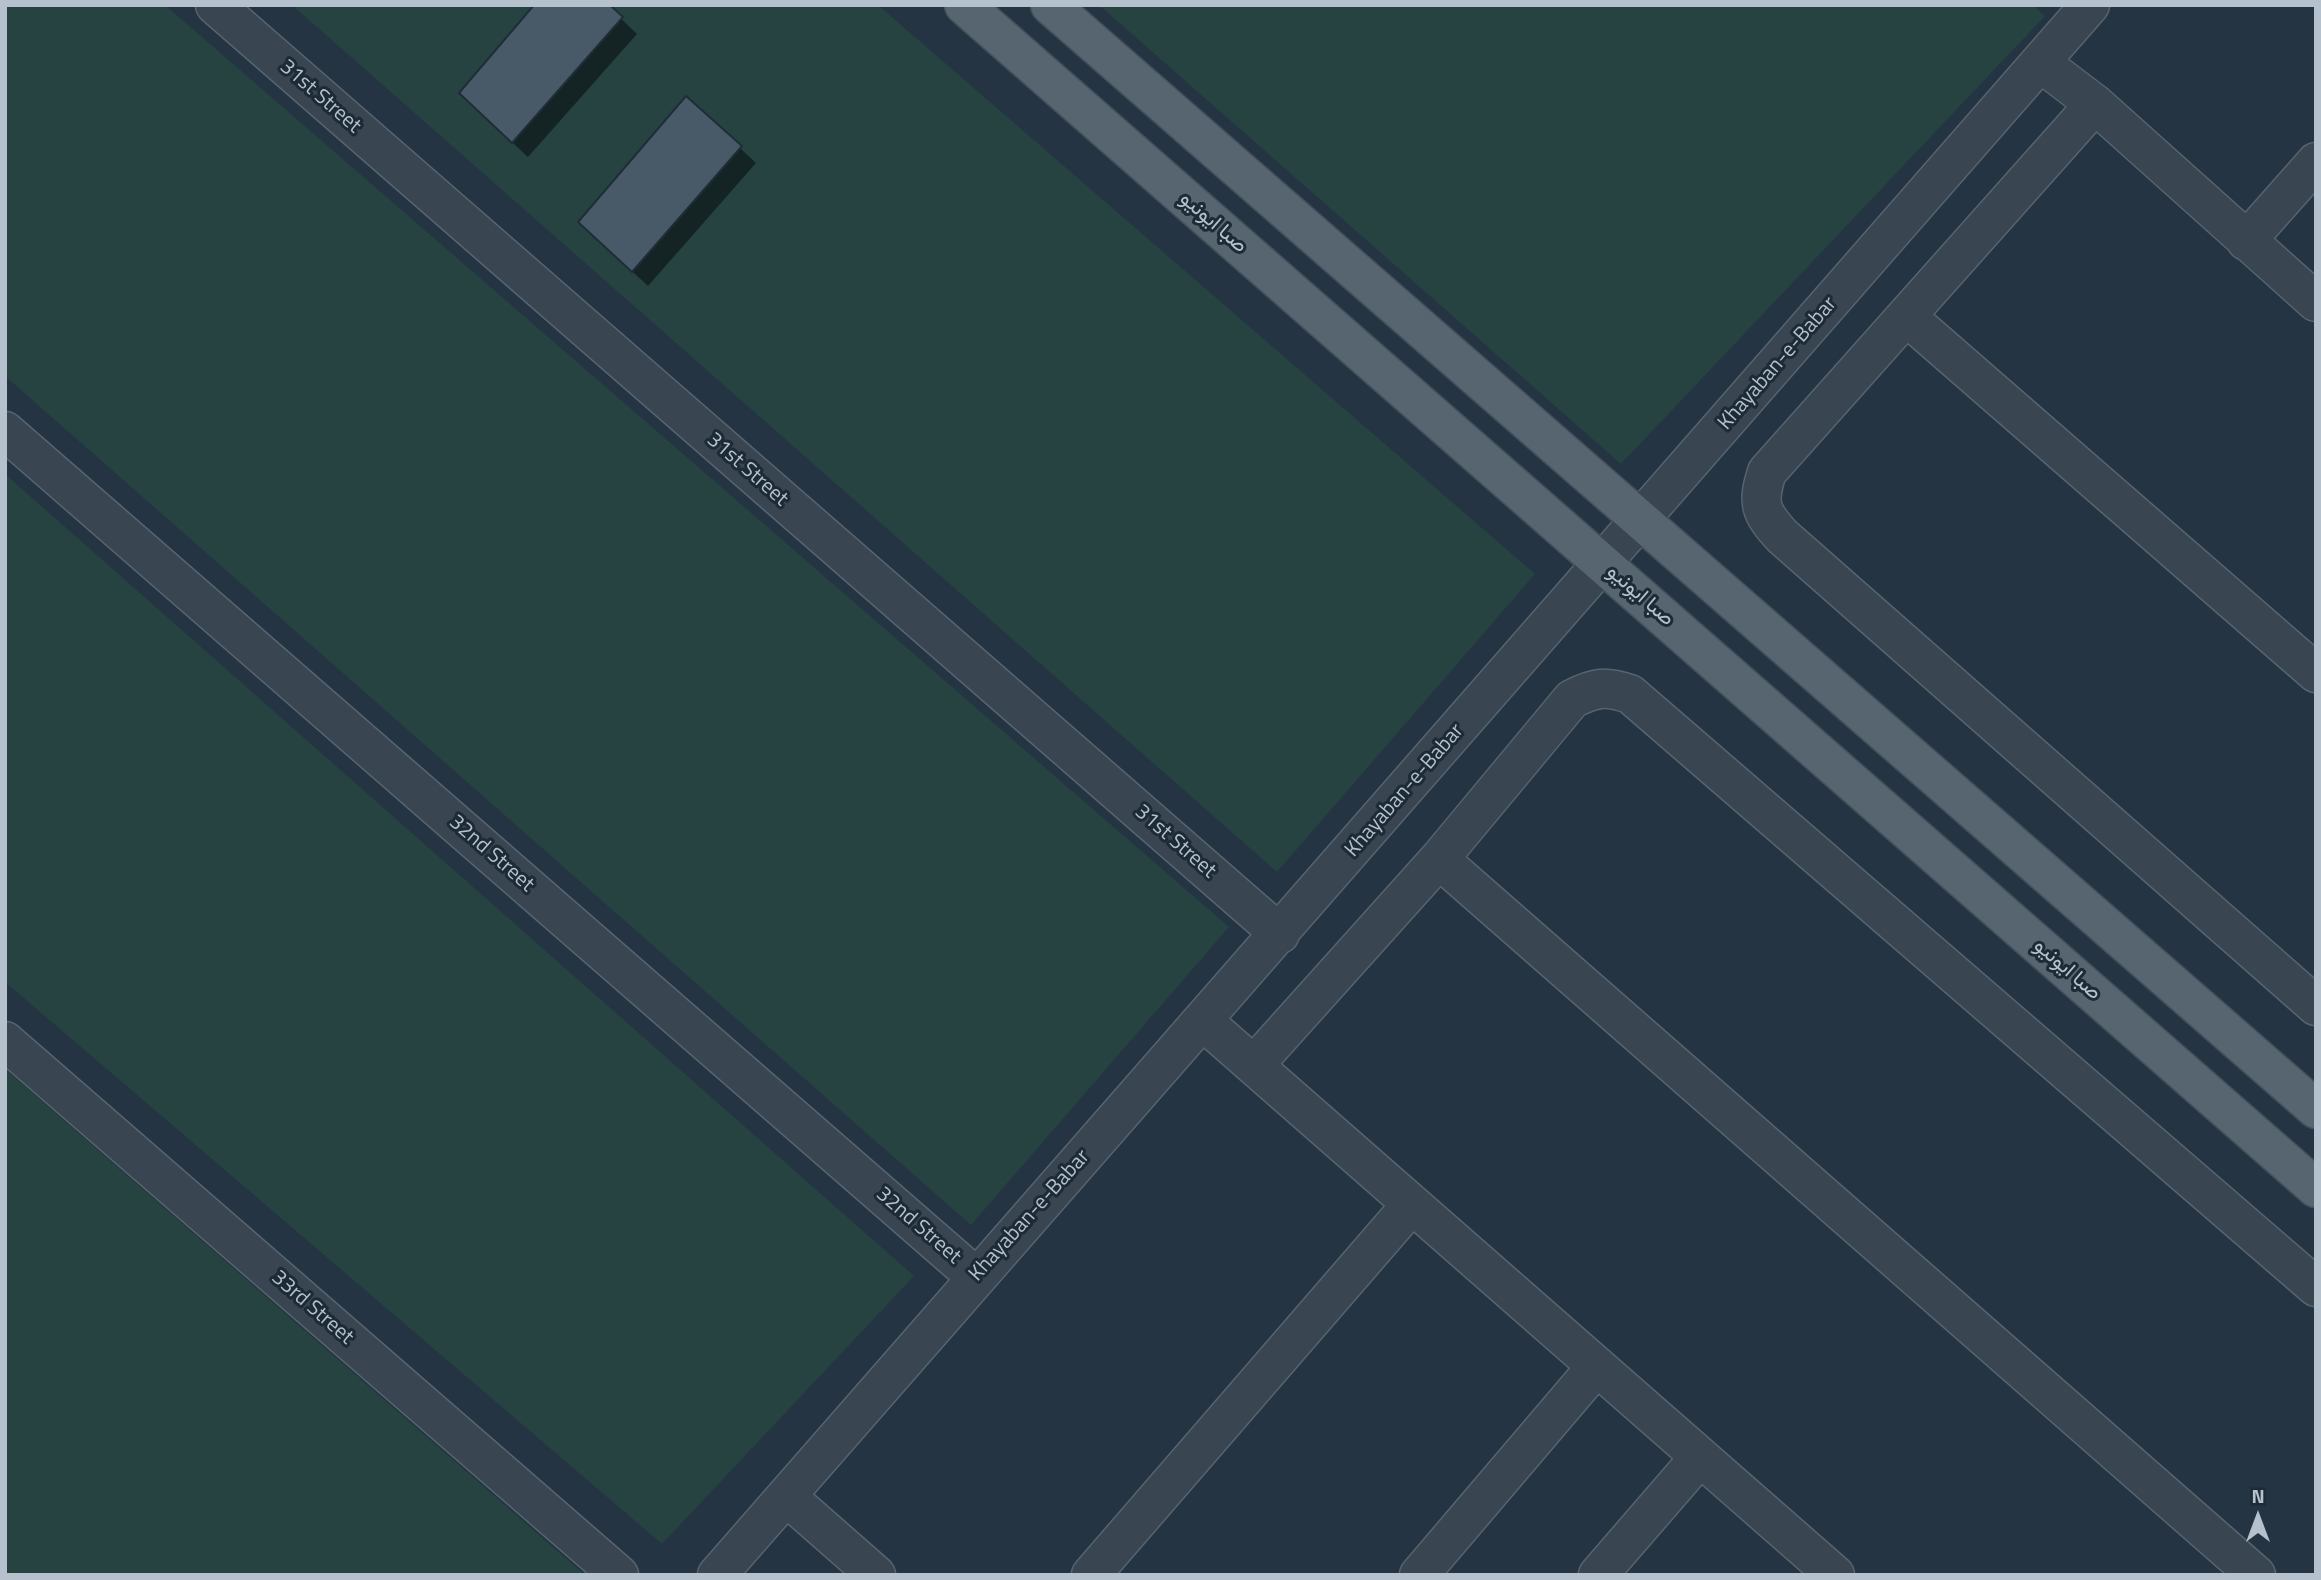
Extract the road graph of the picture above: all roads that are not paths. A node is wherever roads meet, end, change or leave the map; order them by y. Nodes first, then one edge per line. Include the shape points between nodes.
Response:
1 (215, 5) edge
2 (964, 5) edge
3 (1050, 5) edge
4 (2090, 5) edge
5 (2040, 63) junction
6 (2095, 104) junction
7 (2316, 162) edge
8 (2246, 241) junction
9 (2316, 302) edge
10 (1906, 316) junction
11 (5, 430) edge
12 (1642, 520) junction
13 (1604, 564) junction
14 (2316, 673) edge
15 (1439, 859) junction
16 (1280, 934) junction
17 (2316, 1006) edge
18 (1203, 1021) junction
19 (5, 1041) edge
20 (1254, 1065) junction
21 (2316, 1109) edge
22 (2316, 1188) edge
23 (1412, 1204) junction
24 (976, 1277) junction
25 (2316, 1287) edge
26 (1597, 1366) junction
27 (1700, 1457) junction
28 (786, 1496) junction
29 (619, 1575) edge
30 (717, 1575) edge
31 (876, 1575) edge
32 (1091, 1575) edge
33 (1419, 1575) edge
34 (1598, 1575) edge
35 (1835, 1575) edge
36 (2256, 1575) edge

1 - 16 street, 31st Street
2 - 13 main road, صبا ایونیو
3 - 12 main road
4 - 5 street, Khayaban-e-Babar
5 - 6 street
5 - 12 street, Khayaban-e-Babar
6 - 8 street
6 - 10 street
7 - 8 street
8 - 9 street
10 - 14 street
10 - 17 street via 1767,472 1760,492 1761,507 1770,523
11 - 24 street, 32nd Street
12 - 13 street, Khayaban-e-Babar
12 - 21 main road
13 - 16 street, Khayaban-e-Babar
13 - 22 main road, صبا ایونیو
15 - 20 street
15 - 25 street via 1572,699 1591,690 1611,688 1630,694
15 - 36 street
16 - 18 street, Khayaban-e-Babar
18 - 20 street
18 - 24 street, Khayaban-e-Babar
19 - 29 street, 33rd Street
20 - 23 street
23 - 26 street
23 - 32 street
24 - 28 street, Khayaban-e-Babar
26 - 27 street
26 - 33 street
27 - 34 street
27 - 35 street
28 - 30 street, Khayaban-e-Babar
28 - 31 street

